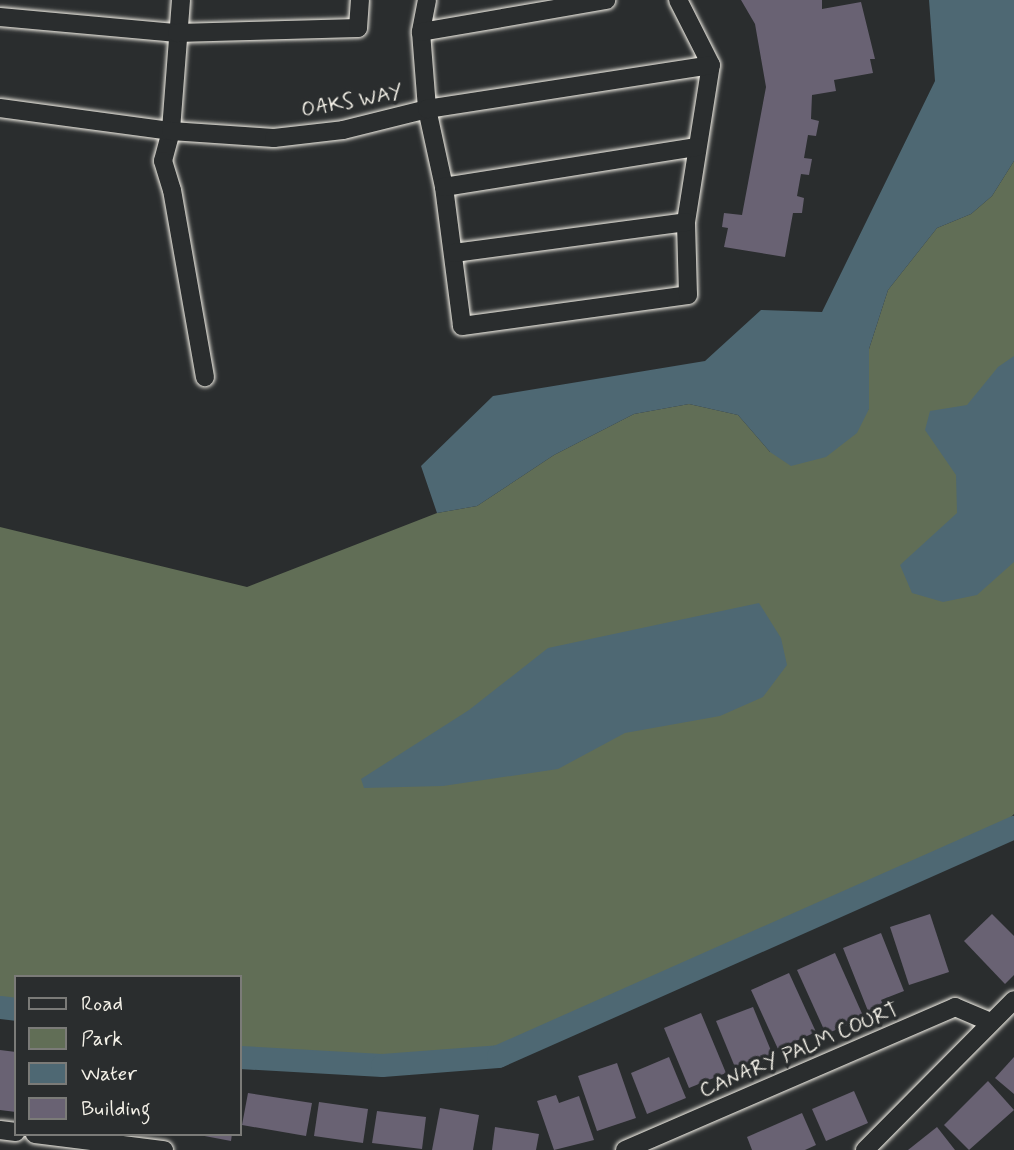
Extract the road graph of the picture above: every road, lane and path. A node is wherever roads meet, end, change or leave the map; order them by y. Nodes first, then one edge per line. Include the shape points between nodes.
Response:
1 (181, 0) edge
2 (360, 0) edge
3 (427, 0) edge
4 (606, 0) edge
5 (678, 0) edge
6 (0, 17) edge
7 (421, 32) junction
8 (177, 33) junction
9 (711, 65) junction
10 (0, 108) edge
11 (427, 109) junction
12 (171, 131) junction
13 (697, 147) junction
14 (444, 187) junction
15 (686, 222) junction
16 (454, 253) junction
17 (205, 377) dead end
18 (1014, 1000) edge
19 (990, 1022) junction
20 (51, 1136) edge
21 (164, 1150) edge
22 (625, 1150) edge
23 (866, 1150) edge

1 - 8 street
2 - 8 street via 358,28
3 - 7 street
4 - 7 street
5 - 9 street
6 - 8 street
7 - 11 street
8 - 12 street
9 - 11 street, OAKS WAY
9 - 13 street
10 - 12 street, OAKS WAY
11 - 12 street, OAKS WAY via 343,130 274,138
11 - 14 street
12 - 17 street via 163,161 173,190
13 - 14 street
13 - 15 street
14 - 16 street
15 - 16 street
15 - 16 street via 688,295 462,326
18 - 19 street
19 - 22 street, CANARY PALM COURT via 956,1007
19 - 23 street
20 - 21 street

